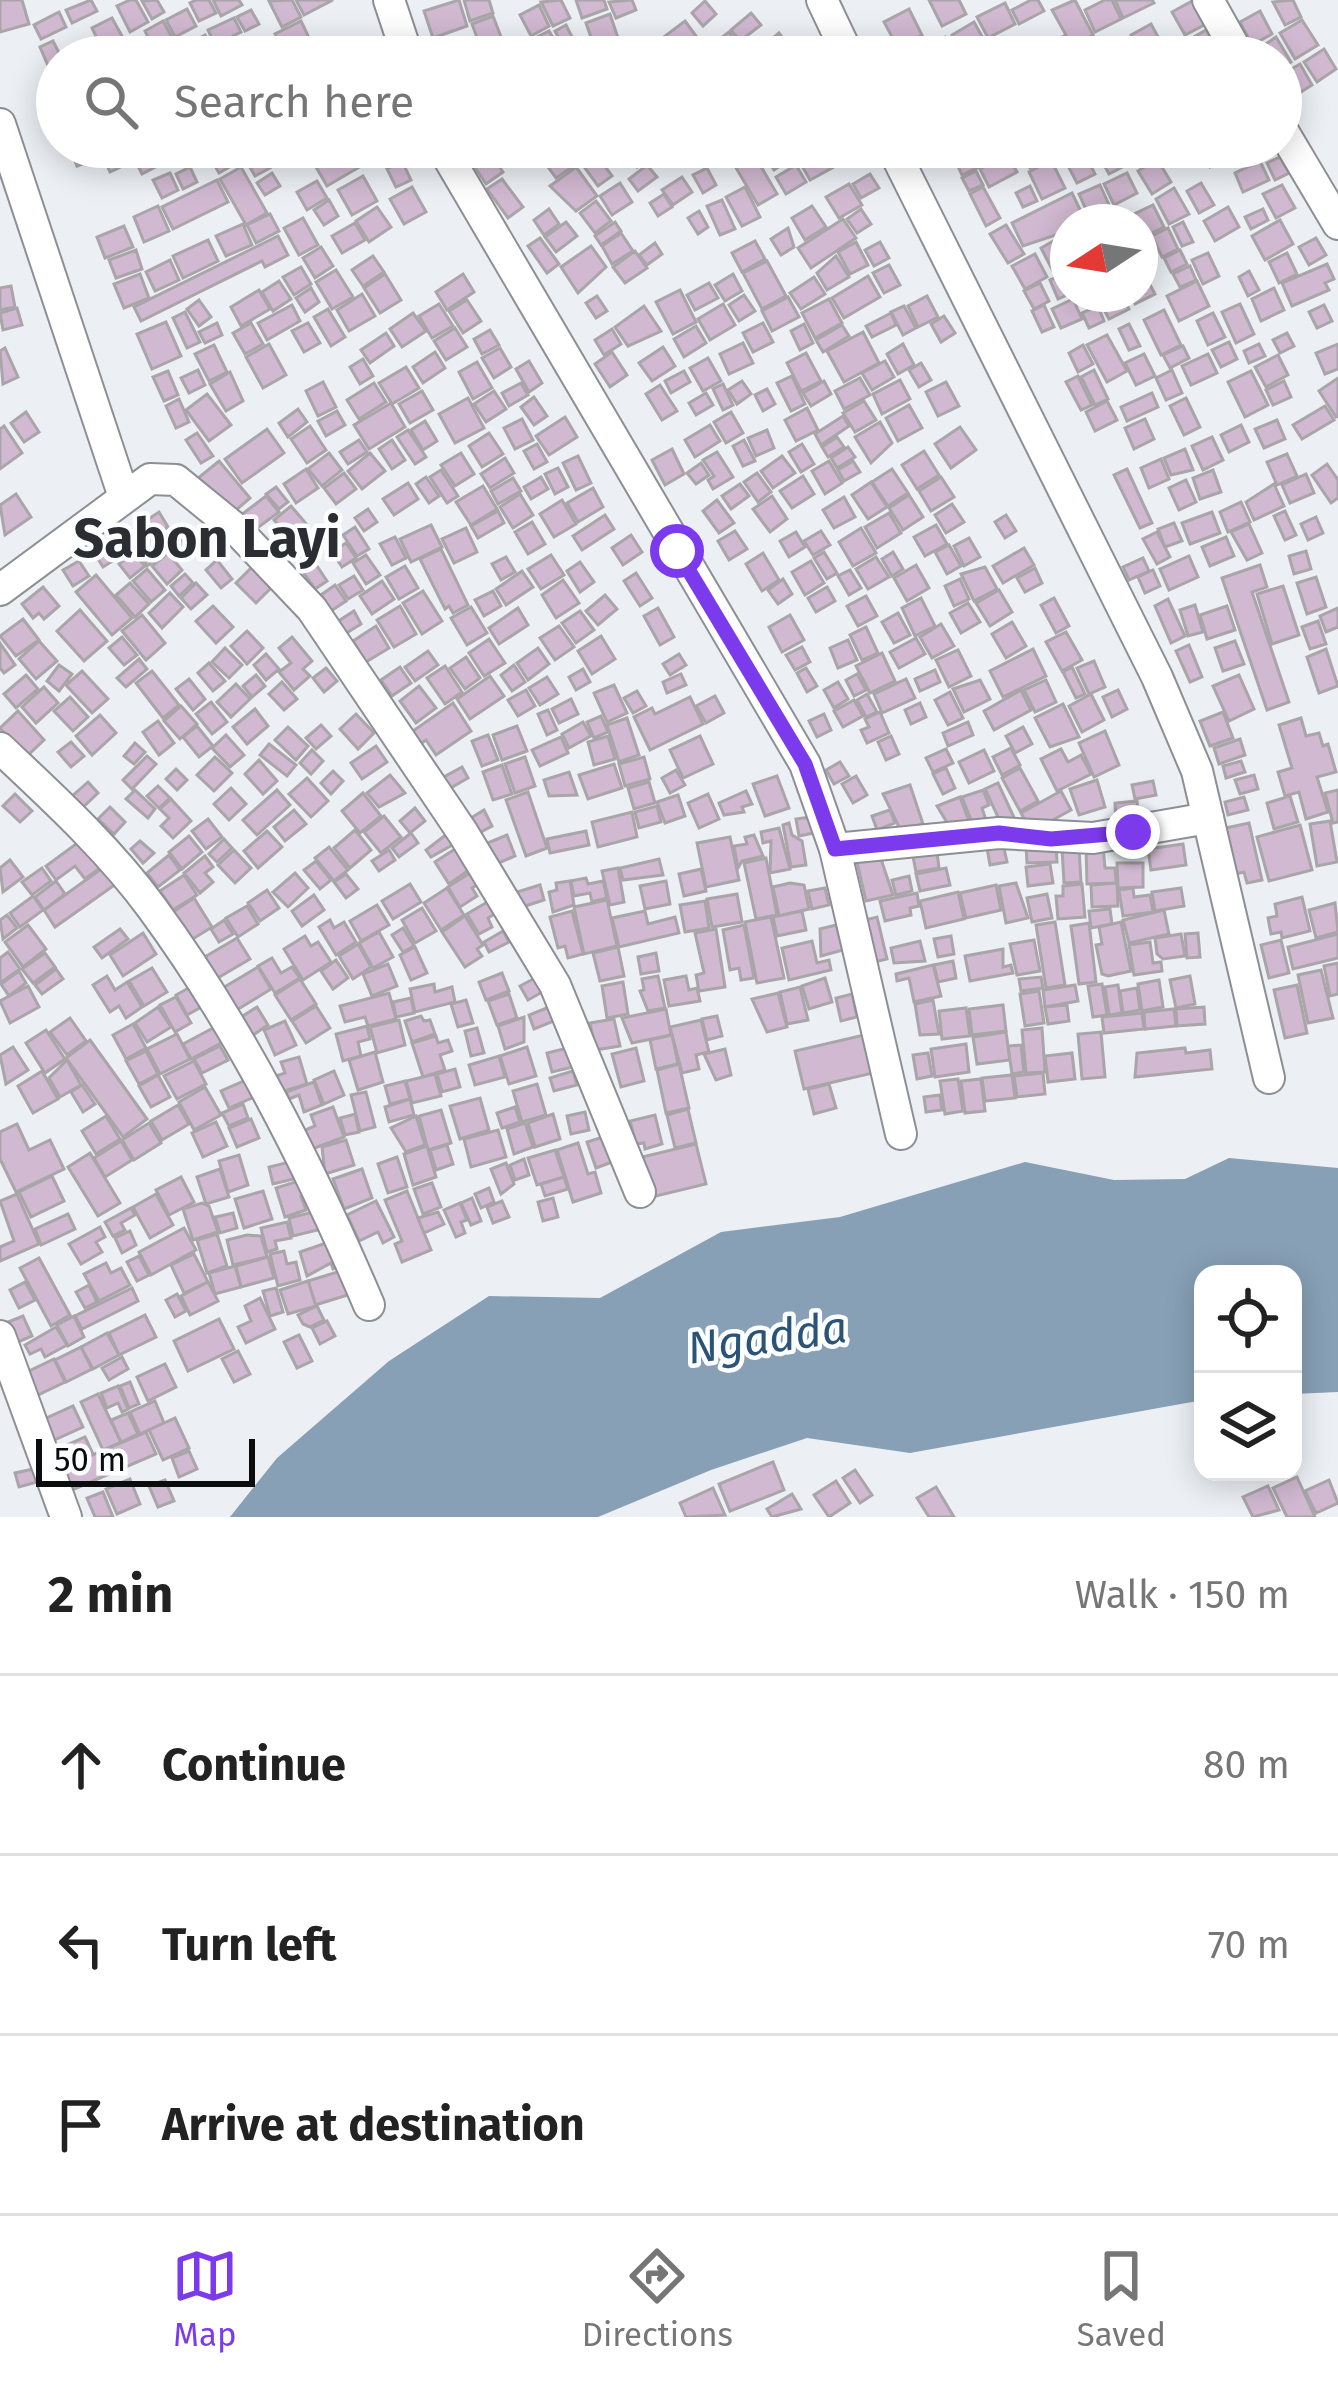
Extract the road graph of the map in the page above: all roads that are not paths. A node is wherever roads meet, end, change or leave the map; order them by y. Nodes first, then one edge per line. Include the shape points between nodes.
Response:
1 (389, 0) edge
2 (822, 0) edge
3 (1208, 0) edge
4 (401, 36) edge
5 (839, 36) edge
6 (1228, 36) edge
7 (0, 124) edge
8 (1302, 163) edge
9 (454, 168) edge
10 (902, 168) edge
11 (1338, 224) edge
12 (124, 497) junction
13 (0, 590) edge
14 (0, 748) edge
15 (1208, 818) junction
16 (835, 849) junction
17 (1269, 1078) dead end
18 (901, 1134) dead end
19 (640, 1192) dead end
20 (369, 1305) dead end
21 (0, 1336) edge
22 (66, 1517) edge

1 - 4 street
2 - 5 street
3 - 6 street
7 - 12 street
8 - 11 street
9 - 16 street via 805,764
10 - 15 street via 1157,677
12 - 13 street
12 - 19 street via 150,478 176,481 236,529 312,610 463,832 554,985
14 - 20 street via 152,908 260,1079
15 - 16 street via 1093,838 999,833
15 - 17 street
16 - 18 street
21 - 22 street

